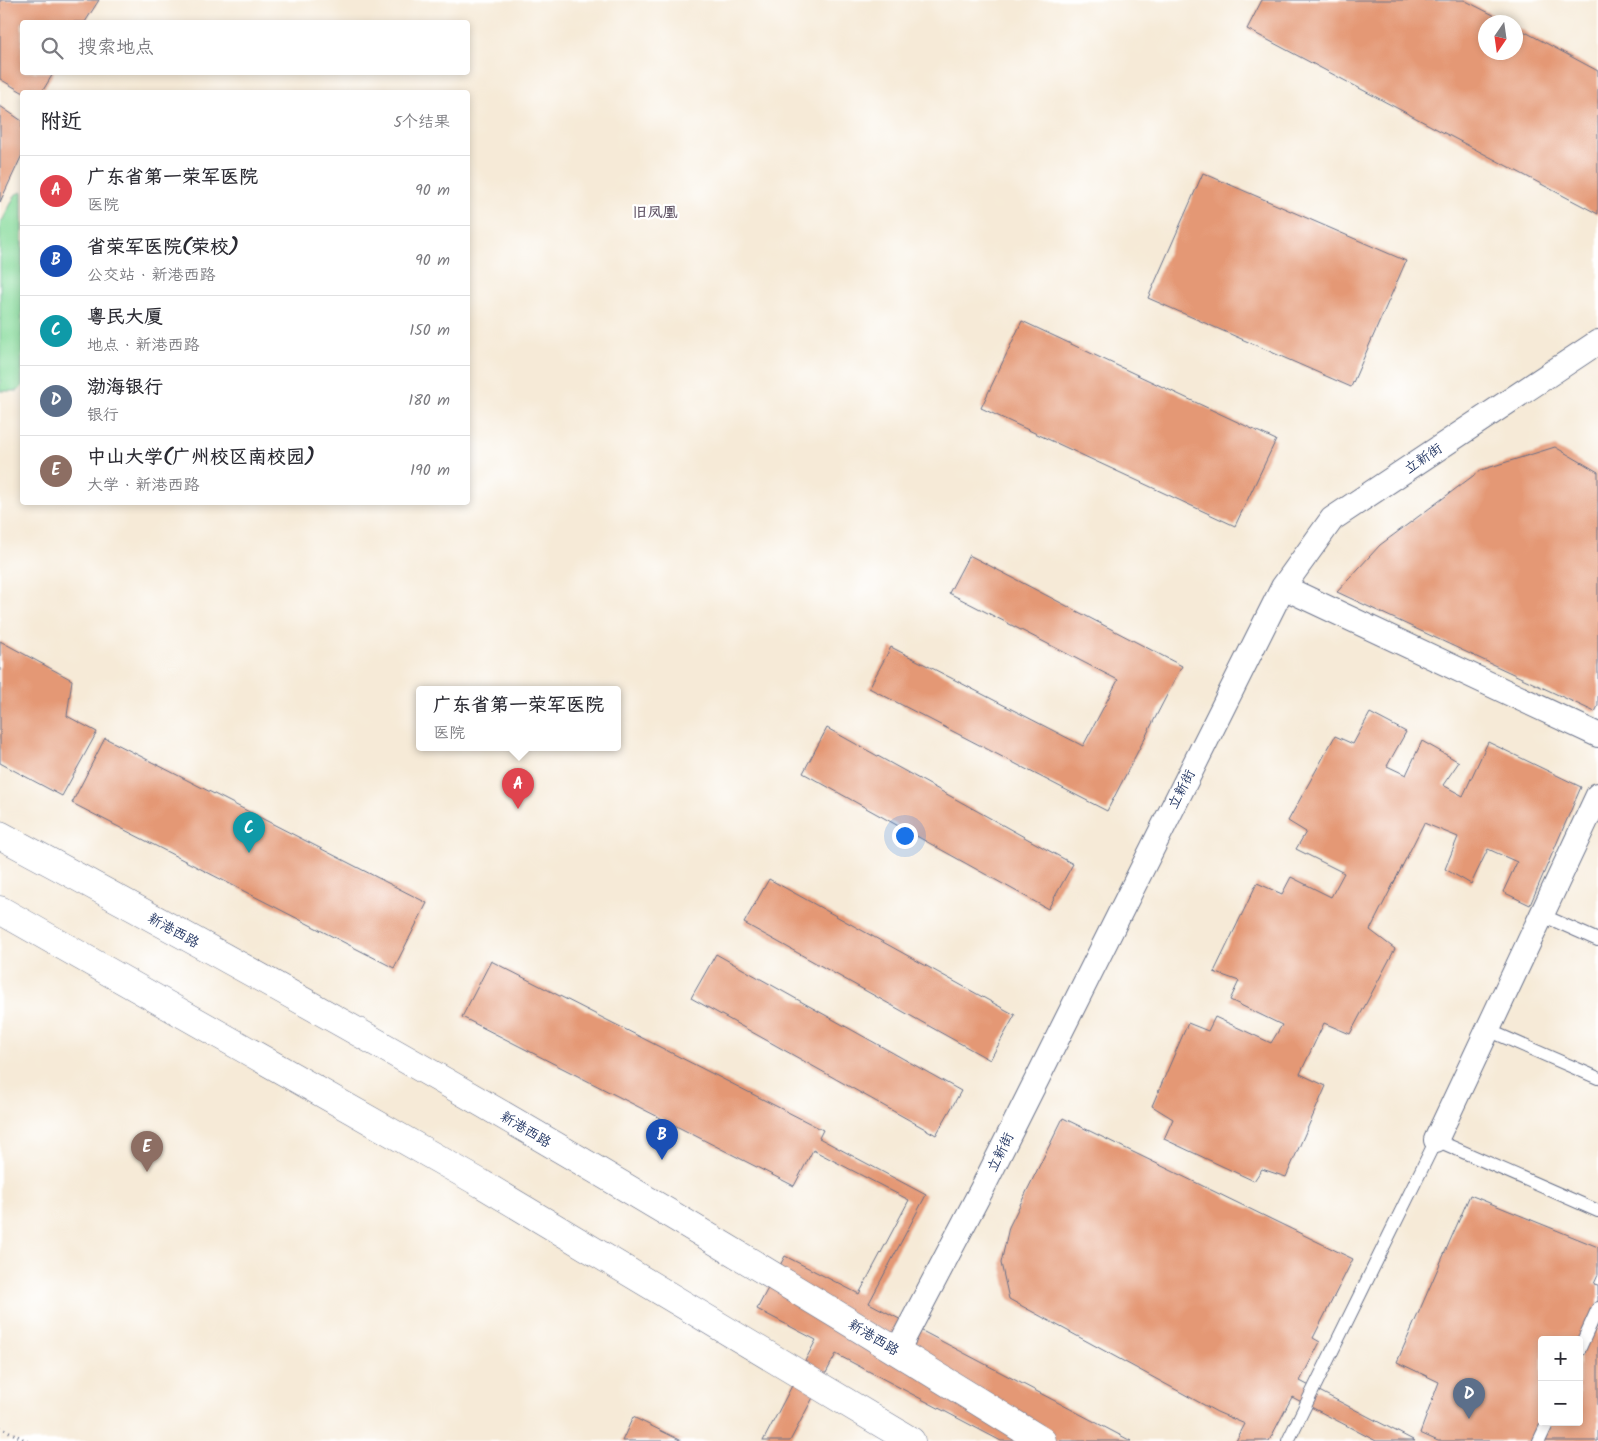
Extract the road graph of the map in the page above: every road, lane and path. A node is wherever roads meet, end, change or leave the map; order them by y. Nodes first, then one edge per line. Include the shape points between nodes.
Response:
1 (1598, 342) edge
2 (1283, 587) junction
3 (1598, 735) edge
4 (1598, 795) edge
5 (0, 835) edge
6 (0, 910) edge
7 (1542, 915) junction
8 (1598, 940) edge
9 (1488, 1030) junction
10 (1598, 1078) edge
11 (1436, 1140) junction
12 (1598, 1212) edge
13 (1598, 1308) edge
14 (1583, 1341) edge
15 (897, 1351) junction
16 (1546, 1426) edge
17 (0, 1427) edge
18 (27, 1441) edge
19 (911, 1441) edge
20 (1042, 1441) edge
21 (1288, 1441) edge
22 (1539, 1441) edge

1 - 2 street, 立新街 via 1332,519
2 - 3 street
2 - 15 street, 立新街 via 983,1187
4 - 7 street
5 - 15 main road, 新港西路 via 483,1103
6 - 19 main road via 474,1179
7 - 8 lane
7 - 9 street
9 - 10 lane
9 - 11 street
11 - 12 lane
11 - 21 lane
13 - 14 lane
15 - 20 main road, 新港西路
16 - 22 lane
17 - 18 path

